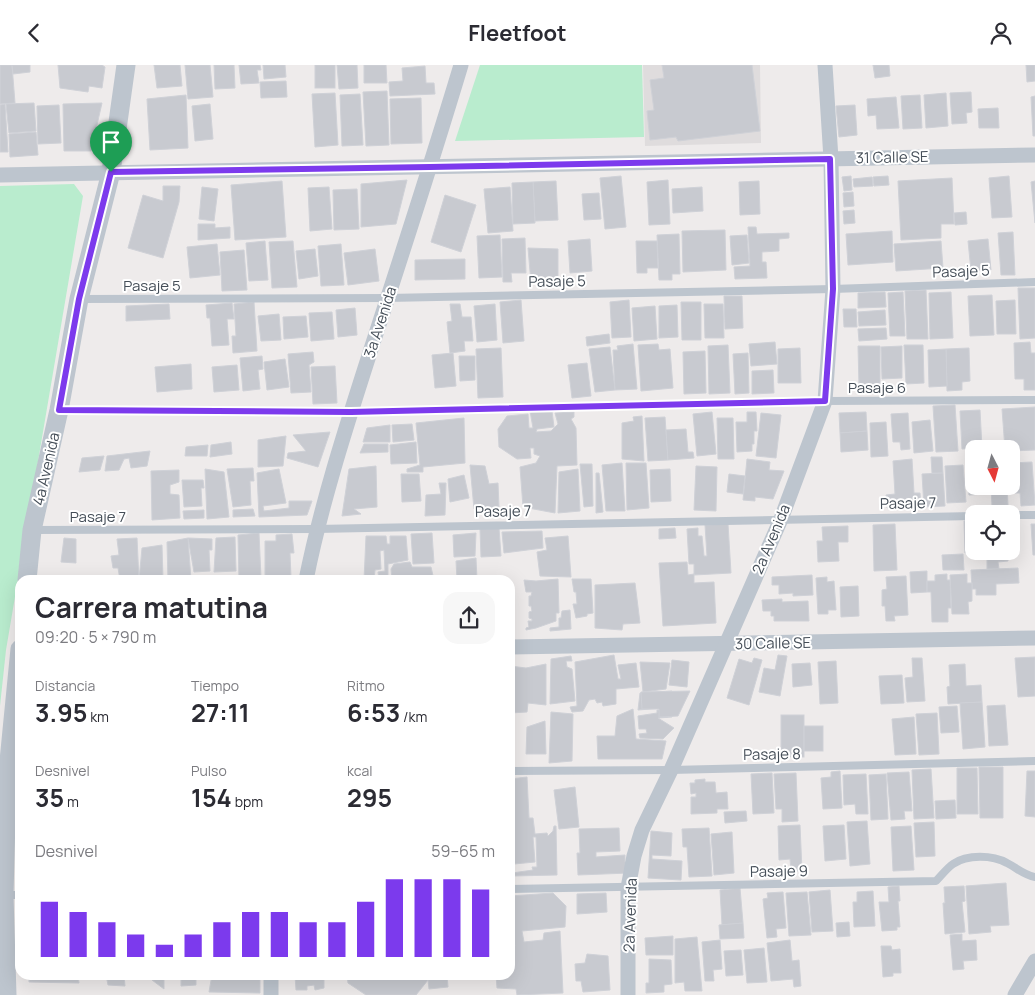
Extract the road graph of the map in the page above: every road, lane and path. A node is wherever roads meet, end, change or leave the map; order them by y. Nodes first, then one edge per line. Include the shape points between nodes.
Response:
1 (126, 65) edge
2 (461, 65) edge
3 (825, 65) edge
4 (1035, 155) edge
5 (830, 159) junction
6 (430, 167) junction
7 (111, 172) junction
8 (0, 175) edge
9 (1035, 282) edge
10 (833, 289) junction
11 (388, 298) junction
12 (79, 299) junction
13 (1035, 400) edge
14 (825, 401) junction
15 (59, 410) junction
16 (351, 412) junction
17 (1020, 515) edge
18 (1035, 515) edge
19 (965, 516) edge
20 (781, 519) junction
21 (316, 529) junction
22 (32, 531) junction
23 (28, 575) edge
24 (307, 575) edge
25 (1035, 638) edge
26 (725, 645) junction
27 (515, 647) edge
28 (15, 686) edge
29 (1035, 761) edge
30 (671, 770) junction
31 (515, 771) edge
32 (13, 780) edge
33 (1035, 877) edge
34 (628, 888) junction
35 (515, 889) edge
36 (12, 895) edge
37 (1035, 961) edge
38 (271, 980) edge
39 (7, 995) edge
40 (271, 995) edge
41 (628, 995) edge
42 (1016, 995) edge

1 - 7 street, 4a Avenida
2 - 6 street, 3a Avenida
3 - 5 street, 2a Avenida
4 - 5 street, 31 Calle SE
5 - 6 street, 31 Calle SE
5 - 10 street, 2a Avenida
6 - 7 street, 31 Calle SE
6 - 11 street, 3a Avenida
7 - 8 street, 31 Calle SE
7 - 12 street, 4a Avenida
9 - 10 lane, Pasaje 5
10 - 11 lane, Pasaje 5
10 - 14 street, 2a Avenida
11 - 12 lane, Pasaje 5
11 - 16 street, 3a Avenida
12 - 15 street, 4a Avenida
13 - 14 lane, Pasaje 6
14 - 16 lane, Pasaje 6
14 - 20 street, 2a Avenida
15 - 16 lane, Pasaje 6
15 - 22 street, 4a Avenida
16 - 21 street, 3a Avenida
17 - 18 lane
19 - 20 lane, Pasaje 7
20 - 21 lane, Pasaje 7
20 - 26 street, 2a Avenida
21 - 22 lane, Pasaje 7
21 - 24 street, 3a Avenida
22 - 23 street, 4a Avenida
25 - 26 street, 30 Calle SE
26 - 27 street, 30 Calle SE
26 - 30 street, 2a Avenida
28 - 32 street via 8,736
29 - 30 lane, Pasaje 8
30 - 31 lane, Pasaje 8
30 - 34 street, 2a Avenida via 642,831
32 - 36 street
33 - 34 lane, Pasaje 9 via 1027,876 1006,862 971,857 954,863 936,881
34 - 35 lane, Pasaje 9
34 - 41 street, 2a Avenida
36 - 39 street
37 - 42 street
38 - 40 street

